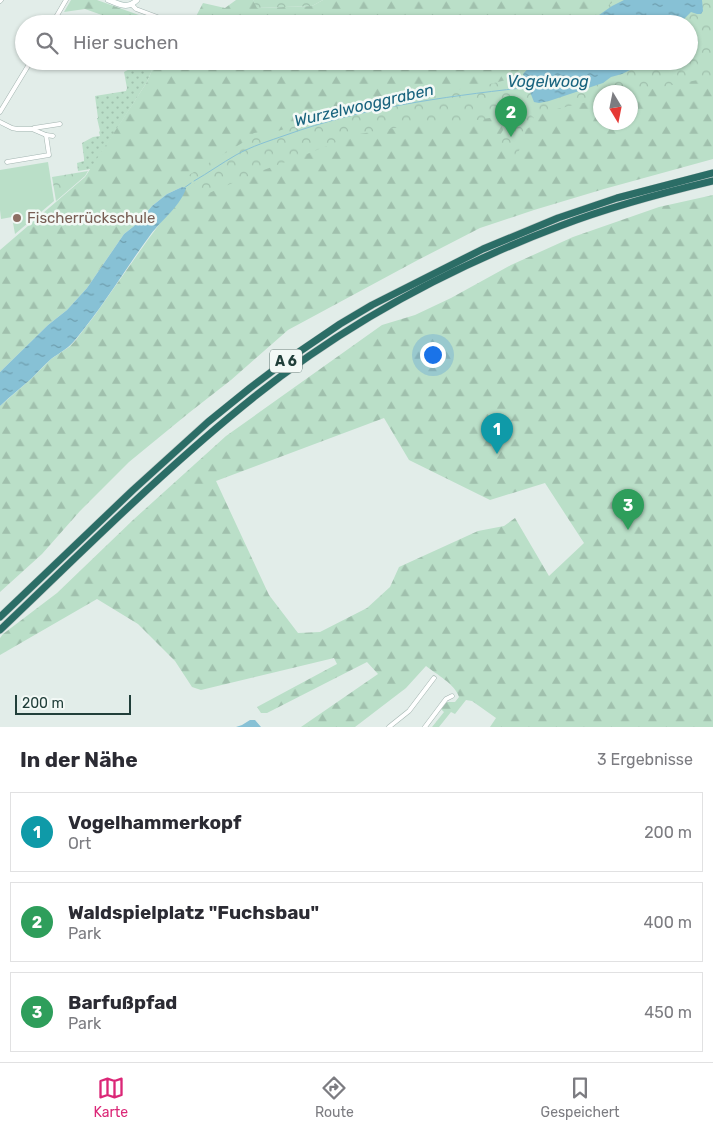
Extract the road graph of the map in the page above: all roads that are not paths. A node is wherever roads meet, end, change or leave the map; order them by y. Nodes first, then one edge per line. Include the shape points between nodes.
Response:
1 (66, 0) edge
2 (108, 0) edge
3 (137, 0) edge
4 (132, 5) junction
5 (57, 15) edge
6 (150, 15) edge
7 (25, 70) edge
8 (0, 112) edge
9 (0, 122) edge
10 (60, 124) dead end
11 (32, 129) junction
12 (46, 135) junction
13 (53, 136) dead end
14 (7, 162) dead end
15 (713, 173) edge
16 (713, 181) edge
17 (0, 617) edge
18 (0, 630) edge
19 (434, 678) dead end
20 (452, 696) dead end
21 (389, 727) edge
22 (425, 727) edge

1 - 5 street
2 - 4 street
3 - 4 street
4 - 6 street
7 - 8 street
9 - 11 street via 12,128
10 - 11 street
11 - 12 street
12 - 13 street
12 - 14 street via 49,155
15 - 17 highway, A 6 via 617,198 558,218 483,249 340,324 287,360 208,422
16 - 18 highway, A 6 via 619,206 561,226 498,252 368,318 255,396 179,459
19 - 21 street via 409,711
20 - 22 street via 446,699

